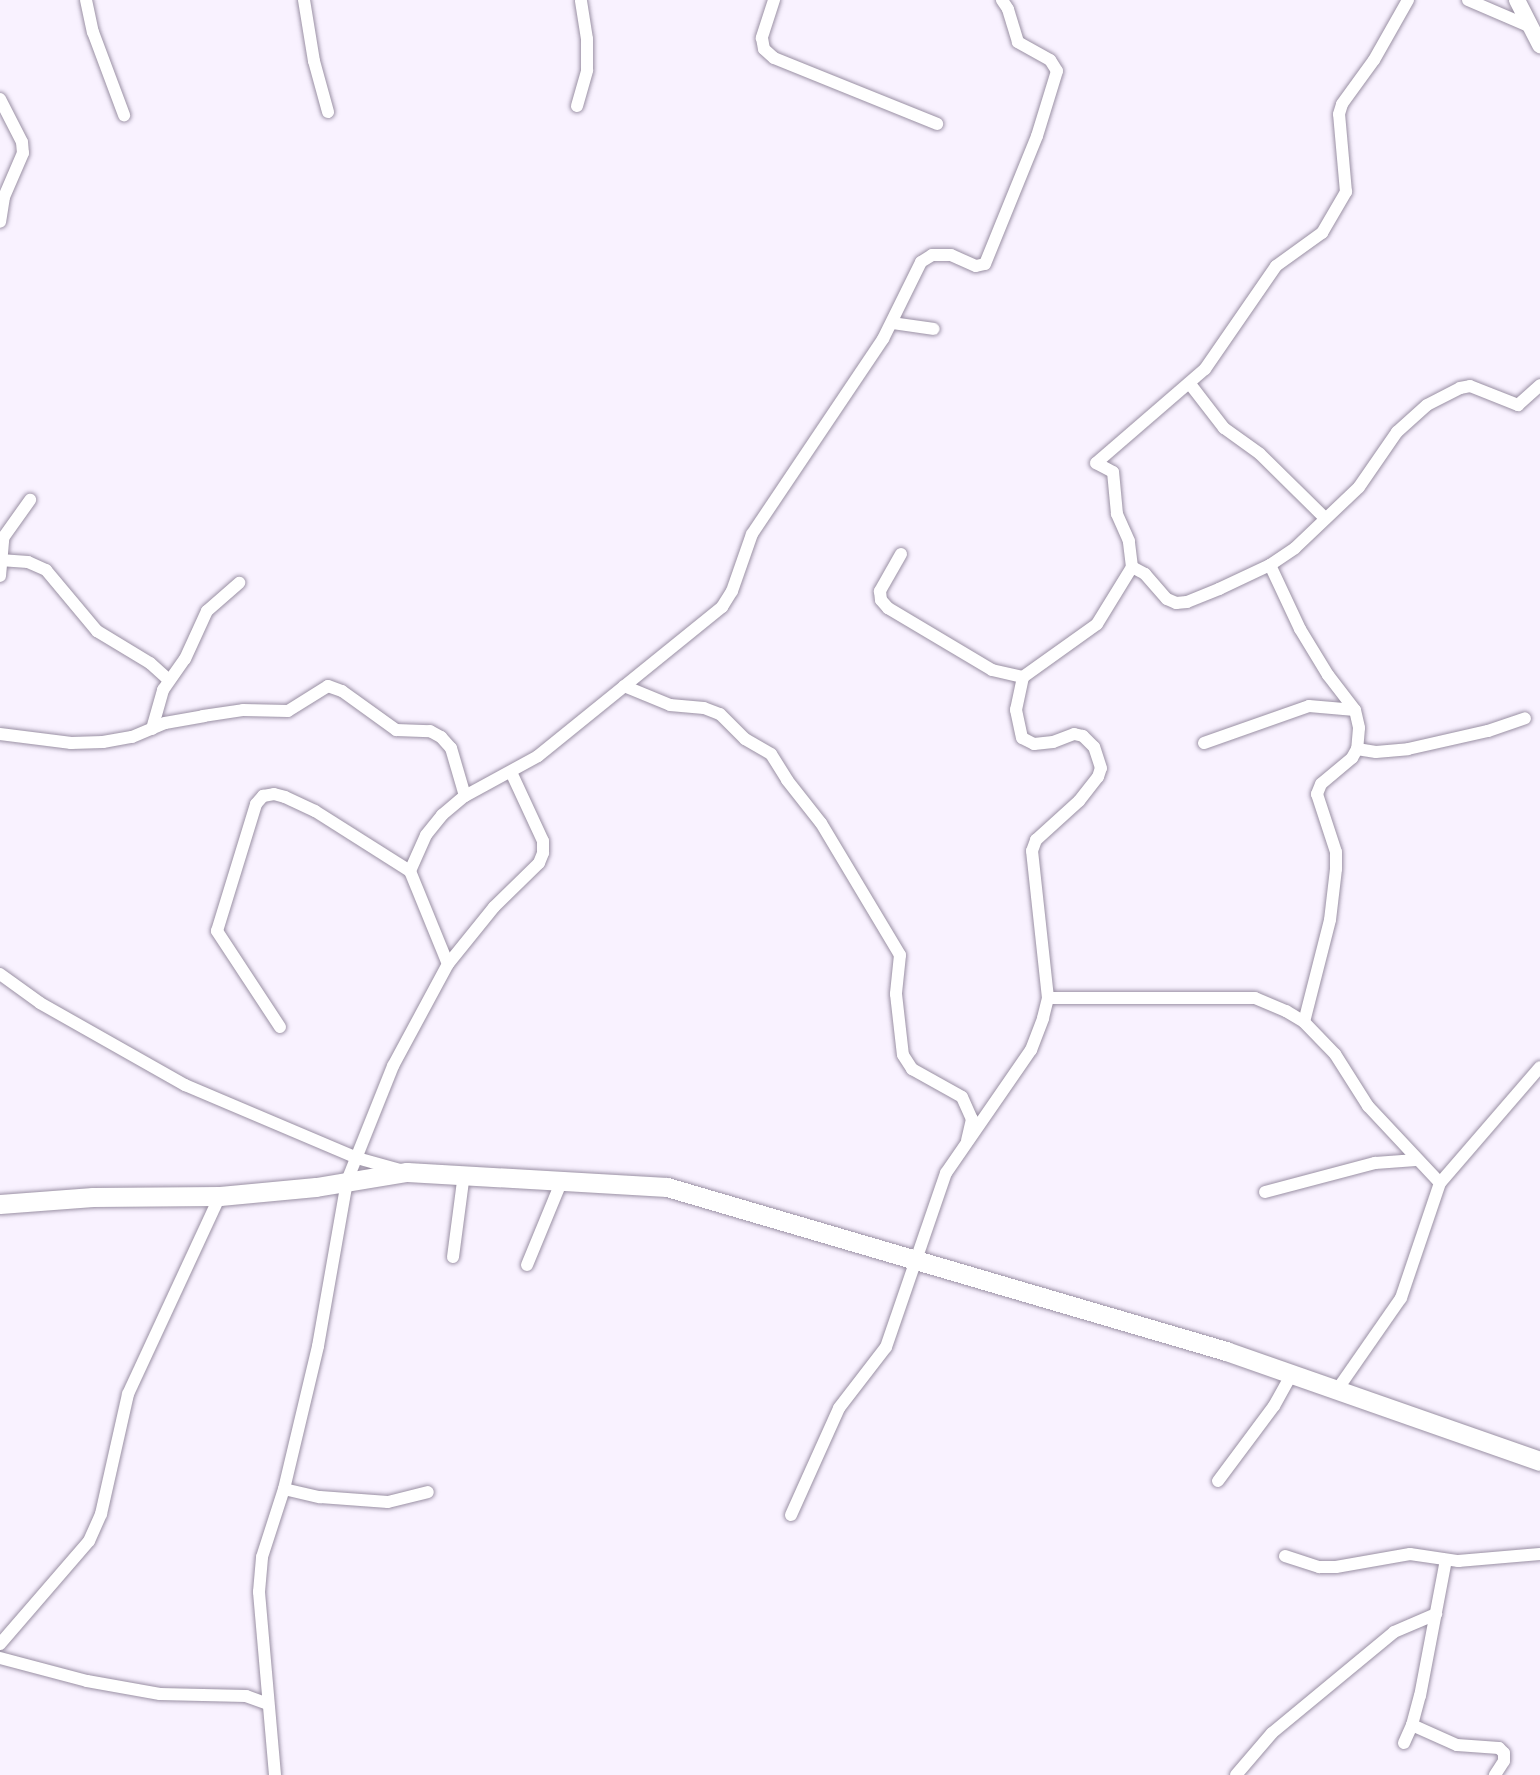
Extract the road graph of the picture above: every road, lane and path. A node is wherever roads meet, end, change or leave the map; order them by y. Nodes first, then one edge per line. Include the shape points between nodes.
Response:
1 (86, 0) edge
2 (303, 0) edge
3 (581, 0) edge
4 (774, 0) edge
5 (1002, 0) edge
6 (1408, 0) edge
7 (1468, 0) edge
8 (1517, 0) edge
9 (1531, 27) junction
10 (1540, 45) edge
11 (0, 99) edge
12 (577, 106) dead end
13 (328, 112) dead end
14 (124, 115) dead end
15 (937, 124) dead end
16 (0, 222) edge
17 (892, 323) junction
18 (934, 329) dead end
19 (1190, 384) junction
20 (1540, 385) edge
21 (30, 500) dead end
22 (1325, 518) junction
23 (901, 554) dead end
24 (2, 561) edge
25 (1270, 565) junction
26 (1132, 567) junction
27 (0, 576) edge
28 (239, 583) dead end
29 (1023, 677) junction
30 (169, 680) junction
31 (624, 686) junction
32 (1355, 710) junction
33 (1525, 718) dead end
34 (152, 729) junction
35 (0, 734) edge
36 (1204, 743) dead end
37 (1357, 749) junction
38 (511, 772) junction
39 (465, 796) junction
40 (410, 871) junction
41 (448, 964) junction
42 (0, 974) edge
43 (1048, 998) junction
44 (1304, 1022) junction
45 (280, 1027) dead end
46 (1540, 1067) edge
47 (965, 1147) junction
48 (357, 1158) junction
49 (1416, 1160) junction
50 (407, 1172) junction
51 (464, 1174) junction
52 (562, 1180) junction
53 (347, 1181) junction
54 (1440, 1183) junction
55 (1265, 1192) dead end
56 (220, 1196) junction
57 (0, 1204) edge
58 (453, 1257) dead end
59 (918, 1260) junction
60 (527, 1265) dead end
61 (1292, 1374) junction
62 (1337, 1390) junction
63 (1540, 1461) edge
64 (1218, 1481) dead end
65 (284, 1489) junction
66 (428, 1492) dead end
67 (791, 1515) dead end
68 (1540, 1554) edge
69 (1285, 1556) dead end
70 (1446, 1560) junction
71 (1436, 1614) junction
72 (0, 1644) edge
73 (0, 1658) edge
74 (268, 1704) junction
75 (1412, 1725) junction
76 (1404, 1742) dead end
77 (275, 1775) edge
78 (1236, 1775) edge
79 (1495, 1775) edge

1 - 14 street
2 - 13 street
3 - 12 street via 587,70
4 - 15 street via 762,38 764,49 774,58
5 - 17 street via 1018,42 1055,65 1037,136 985,264 932,255 914,272
6 - 19 street via 1342,104 1346,192 1338,209 1313,242 1276,266
7 - 9 street
8 - 9 street
9 - 10 street
11 - 16 street via 23,153 4,197
17 - 18 street
17 - 31 street via 752,534 722,607
19 - 22 street via 1224,428 1260,454
19 - 26 street via 1096,463 1113,471 1117,514 1129,541
20 - 22 street via 1518,405 1470,386 1427,405 1397,432 1359,487
21 - 24 street via 3,538
22 - 25 street
23 - 29 street via 880,591 888,608 992,670
24 - 27 street
24 - 30 street via 28,562 46,570 97,631
25 - 26 street via 1176,603
25 - 32 street via 1300,629
26 - 29 street via 1097,624
28 - 30 street via 207,611 185,659
29 - 43 street via 1016,710 1022,738 1034,744 1083,736 1094,747 1101,768 1079,801 1035,840 1032,851
30 - 34 street
31 - 38 street via 538,756
31 - 47 street via 670,705 720,714 744,739 771,754 821,823 900,955 896,993 903,1055 912,1069 962,1097 972,1119
32 - 36 street via 1309,706
32 - 37 street
33 - 37 street via 1408,749
34 - 35 street via 103,742
34 - 39 street via 243,710 288,711 328,686 396,730 430,731 441,737 451,748
37 - 44 street via 1321,784 1317,794 1336,852 1336,869 1330,920
38 - 39 street
38 - 41 street via 543,841 543,853
39 - 40 street via 426,835
40 - 41 street
40 - 45 street via 342,826 285,797 263,796 256,804 217,931
41 - 48 street via 393,1066
42 - 48 street via 40,1003 185,1085
43 - 44 street via 1255,998
43 - 47 street via 1031,1051
44 - 49 street via 1335,1054 1368,1106
46 - 54 street
47 - 59 street via 946,1173
48 - 50 street
48 - 53 street
49 - 54 street
49 - 55 street via 1375,1163
50 - 51 main road
50 - 53 main road
51 - 52 main road
51 - 58 street
52 - 59 main road via 667,1187
52 - 60 street
53 - 56 main road
53 - 65 street via 318,1346
54 - 62 street via 1401,1298
56 - 57 main road
56 - 72 street via 128,1394 101,1514 89,1541
59 - 61 main road
59 - 67 street via 886,1348 839,1408
61 - 62 main road
61 - 64 street
62 - 63 main road
65 - 66 street via 388,1502
65 - 74 street via 261,1557 259,1592
68 - 70 street
69 - 70 street via 1319,1567 1410,1553
70 - 71 street
71 - 75 street
71 - 78 street via 1394,1632 1272,1733
73 - 74 street via 160,1694 246,1696
74 - 77 street
75 - 76 street
75 - 79 street via 1457,1745 1499,1748 1504,1761

